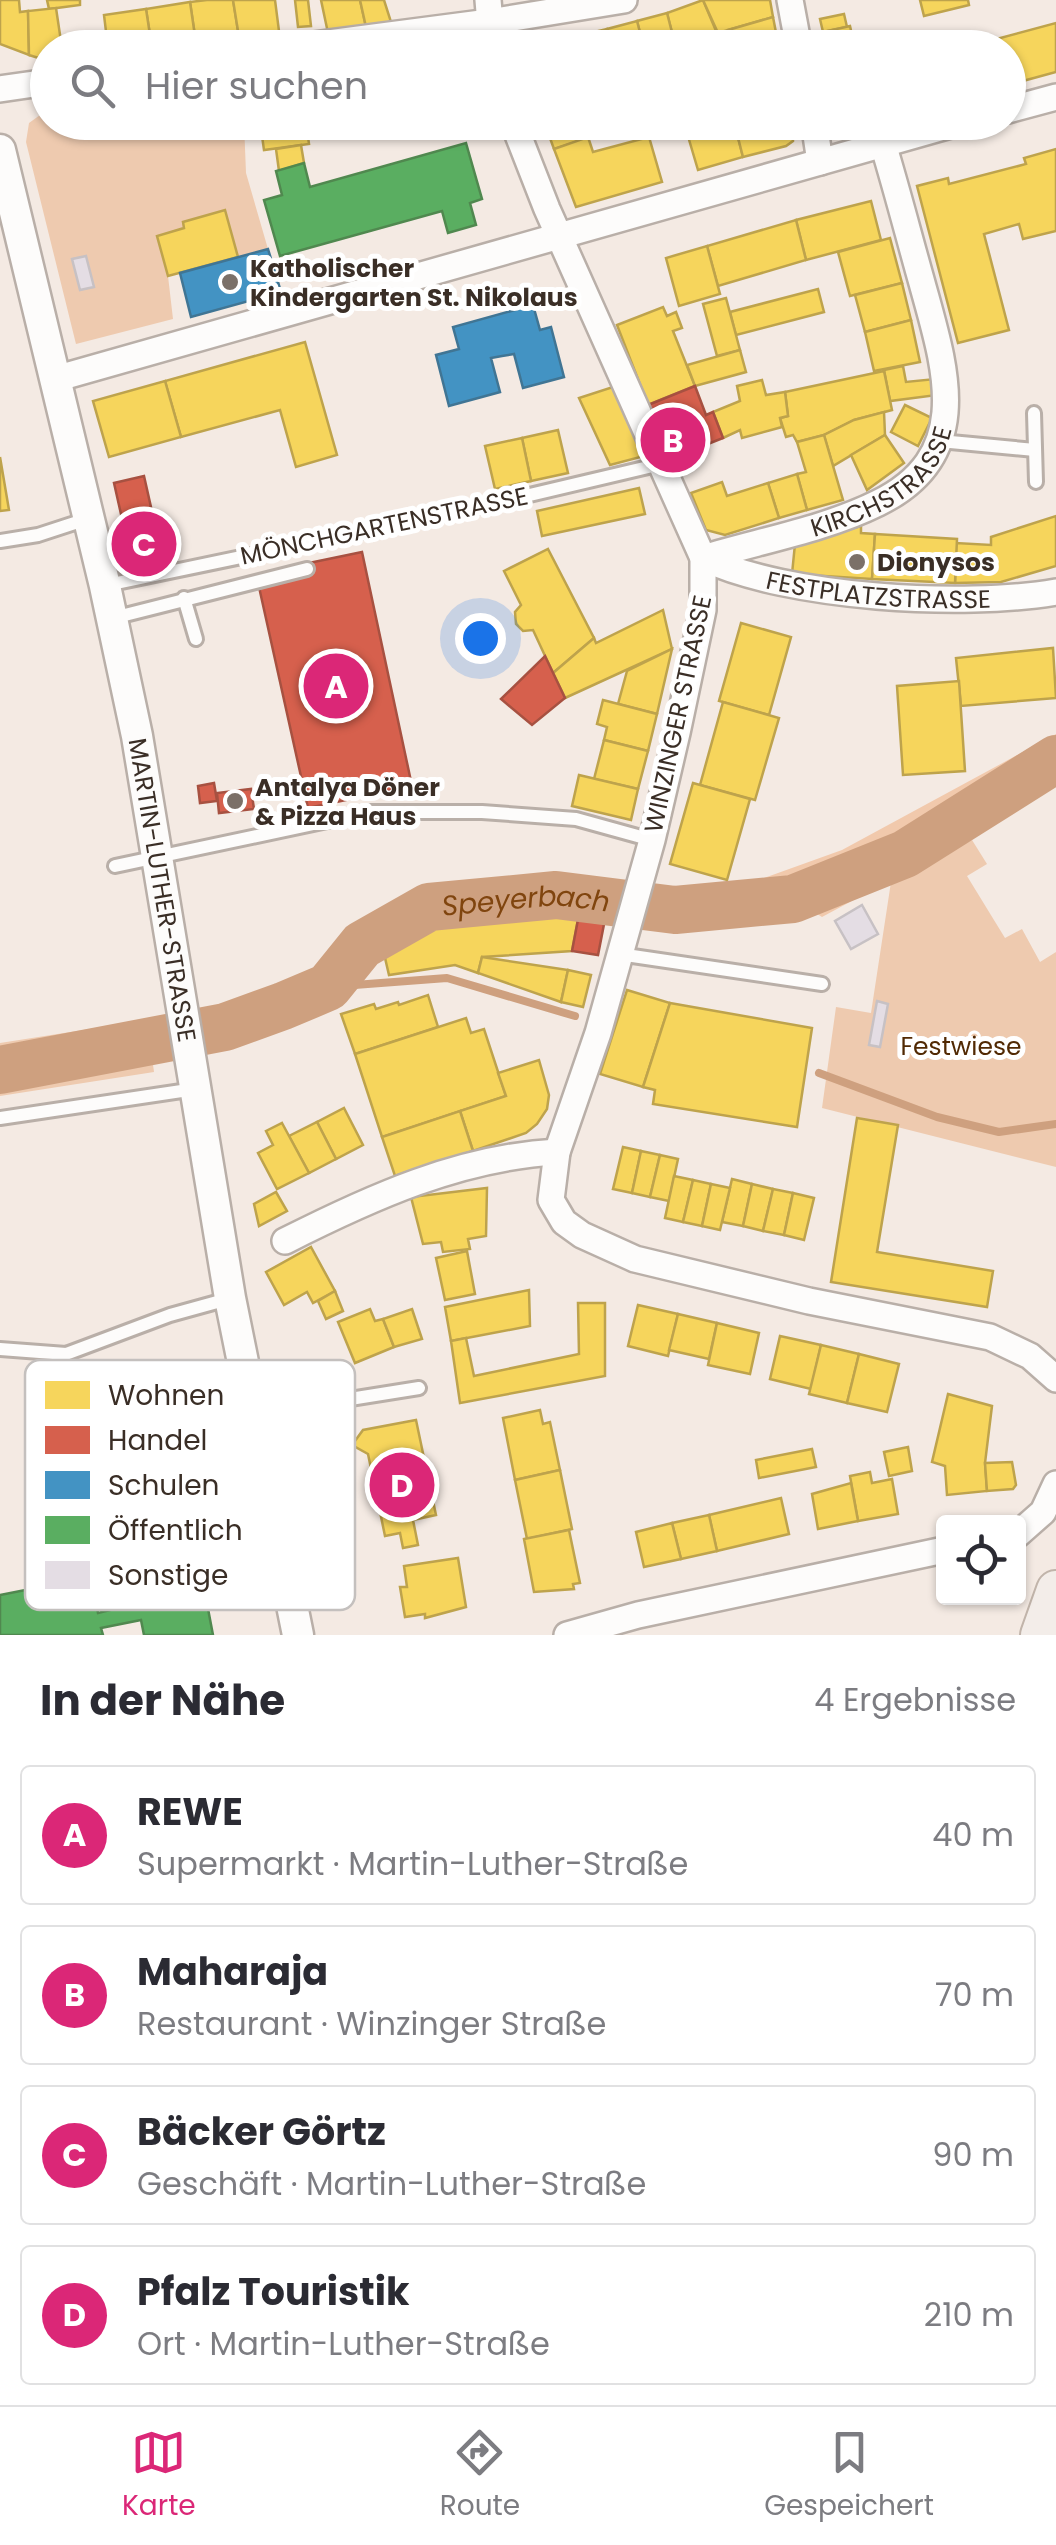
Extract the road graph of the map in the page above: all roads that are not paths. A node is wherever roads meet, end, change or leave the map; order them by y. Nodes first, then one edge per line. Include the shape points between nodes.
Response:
1 (624, 0) edge
2 (790, 0) edge
3 (490, 23) edge
4 (434, 30) edge
5 (796, 30) edge
6 (30, 85) edge
7 (2, 89) edge
8 (1056, 96) edge
9 (1026, 105) edge
10 (520, 140) edge
11 (817, 140) edge
12 (897, 140) edge
13 (883, 144) junction
14 (0, 150) edge
15 (820, 162) junction
16 (560, 237) junction
17 (55, 379) junction
18 (1034, 413) dead end
19 (940, 441) junction
20 (1035, 450) junction
21 (662, 464) junction
22 (1036, 482) dead end
23 (89, 519) junction
24 (0, 541) edge
25 (703, 558) junction
26 (307, 569) dead end
27 (106, 586) junction
28 (1056, 592) edge
29 (184, 598) junction
30 (113, 618) junction
31 (196, 639) dead end
32 (652, 840) junction
33 (158, 856) junction
34 (116, 866) dead end
35 (619, 954) junction
36 (822, 984) dead end
37 (195, 1089) junction
38 (0, 1118) edge
39 (556, 1152) junction
40 (286, 1241) dead end
41 (230, 1298) junction
42 (0, 1349) edge
43 (243, 1360) edge
44 (1056, 1379) edge
45 (419, 1388) dead end
46 (355, 1397) edge
47 (1056, 1484) edge
48 (1056, 1523) edge
49 (1026, 1527) edge
50 (1026, 1532) edge
51 (936, 1552) edge
52 (1056, 1590) edge
53 (293, 1610) edge
54 (640, 1625) edge
55 (298, 1635) edge
56 (567, 1635) edge
57 (1040, 1635) edge

1 - 3 street
2 - 5 street
3 - 4 street
6 - 7 street
8 - 9 street
10 - 16 street, WINZINGER STRASSE
11 - 15 street
12 - 13 street
13 - 15 street
13 - 19 street, KIRCHSTRASSE via 942,356 946,404
14 - 17 street, MARTIN-LUTHER-STRASSE
15 - 16 street
16 - 17 street
16 - 21 street, WINZINGER STRASSE
17 - 23 street, MARTIN-LUTHER-STRASSE
18 - 20 lane
19 - 20 lane
19 - 25 street, KIRCHSTRASSE via 920,474 879,503
20 - 22 lane
21 - 25 street, WINZINGER STRASSE
21 - 27 lane, MÖNCHGARTENSTRASSE
23 - 24 lane
23 - 27 street, MARTIN-LUTHER-STRASSE
25 - 28 street, FESTPLATZSTRASSE via 767,580 838,590 963,600
25 - 32 street, WINZINGER STRASSE via 703,610
26 - 29 lane
27 - 30 street, MARTIN-LUTHER-STRASSE
29 - 30 lane
29 - 31 lane
30 - 33 street, MARTIN-LUTHER-STRASSE
32 - 33 lane via 562,817 370,812
32 - 35 street, WINZINGER STRASSE
33 - 34 lane
33 - 37 street, MARTIN-LUTHER-STRASSE
35 - 36 lane
35 - 39 street, WINZINGER STRASSE
37 - 38 lane
37 - 41 street, MARTIN-LUTHER-STRASSE
39 - 40 street via 524,1154 399,1187
39 - 44 street, WINZINGER STRASSE via 551,1200 564,1222 603,1247 680,1272 990,1338 1030,1356
41 - 42 lane via 66,1354
41 - 43 street, MARTIN-LUTHER-STRASSE
45 - 46 lane
47 - 49 street via 1043,1512
48 - 50 street
51 - 54 street
52 - 57 main road
53 - 55 street, MARTIN-LUTHER-STRASSE
54 - 56 street

